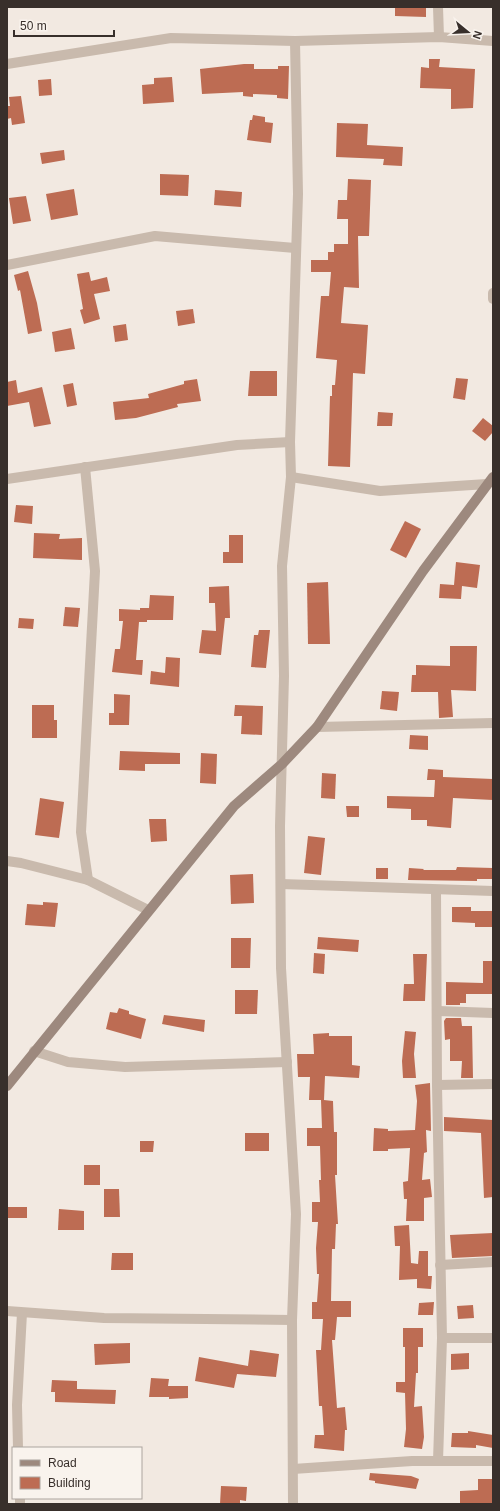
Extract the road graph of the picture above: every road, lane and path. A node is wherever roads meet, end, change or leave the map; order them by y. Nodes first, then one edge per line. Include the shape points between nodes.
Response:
1 (438, 7) edge
2 (439, 37) junction
3 (295, 41) junction
4 (493, 41) edge
5 (7, 64) edge
6 (295, 248) junction
7 (7, 265) edge
8 (493, 293) edge
9 (493, 300) edge
10 (290, 442) junction
11 (85, 467) junction
12 (291, 477) junction
13 (7, 479) edge
14 (490, 480) edge
15 (493, 723) edge
16 (317, 727) junction
17 (282, 764) junction
18 (7, 861) edge
19 (88, 880) junction
20 (281, 884) junction
21 (436, 890) junction
22 (493, 891) edge
23 (148, 910) junction
24 (438, 1011) junction
25 (493, 1013) edge
26 (34, 1051) junction
27 (287, 1062) junction
28 (493, 1084) edge
29 (437, 1085) junction
30 (7, 1086) edge
31 (493, 1262) edge
32 (440, 1265) junction
33 (7, 1311) edge
34 (22, 1313) junction
35 (292, 1320) junction
36 (442, 1338) junction
37 (493, 1338) edge
38 (18, 1447) edge
39 (438, 1461) junction
40 (493, 1461) edge
41 (293, 1469) junction
42 (292, 1504) edge

1 - 2 street
2 - 3 street
2 - 4 street
3 - 5 street via 171,38
3 - 6 street via 298,194
6 - 7 street via 155,236
6 - 10 street
8 - 9 street
10 - 11 street via 237,446
10 - 12 street
11 - 13 street
11 - 19 street via 94,571 81,832
12 - 14 street via 380,491
12 - 17 street via 282,566
14 - 16 main road via 422,571
15 - 16 street
16 - 17 main road
17 - 20 street
17 - 23 main road via 234,806
18 - 19 street
19 - 23 street
20 - 21 street
20 - 27 street via 281,968
21 - 22 street
21 - 24 street
23 - 26 main road
24 - 25 street
24 - 29 street
26 - 27 street via 68,1062 125,1067
26 - 30 main road
27 - 35 street via 296,1214
28 - 29 street
29 - 32 street
31 - 32 street
32 - 36 street
33 - 34 street
34 - 35 street via 104,1318
34 - 38 street via 17,1405
35 - 41 street
36 - 37 street
36 - 39 street
39 - 40 street
39 - 41 street
41 - 42 street

